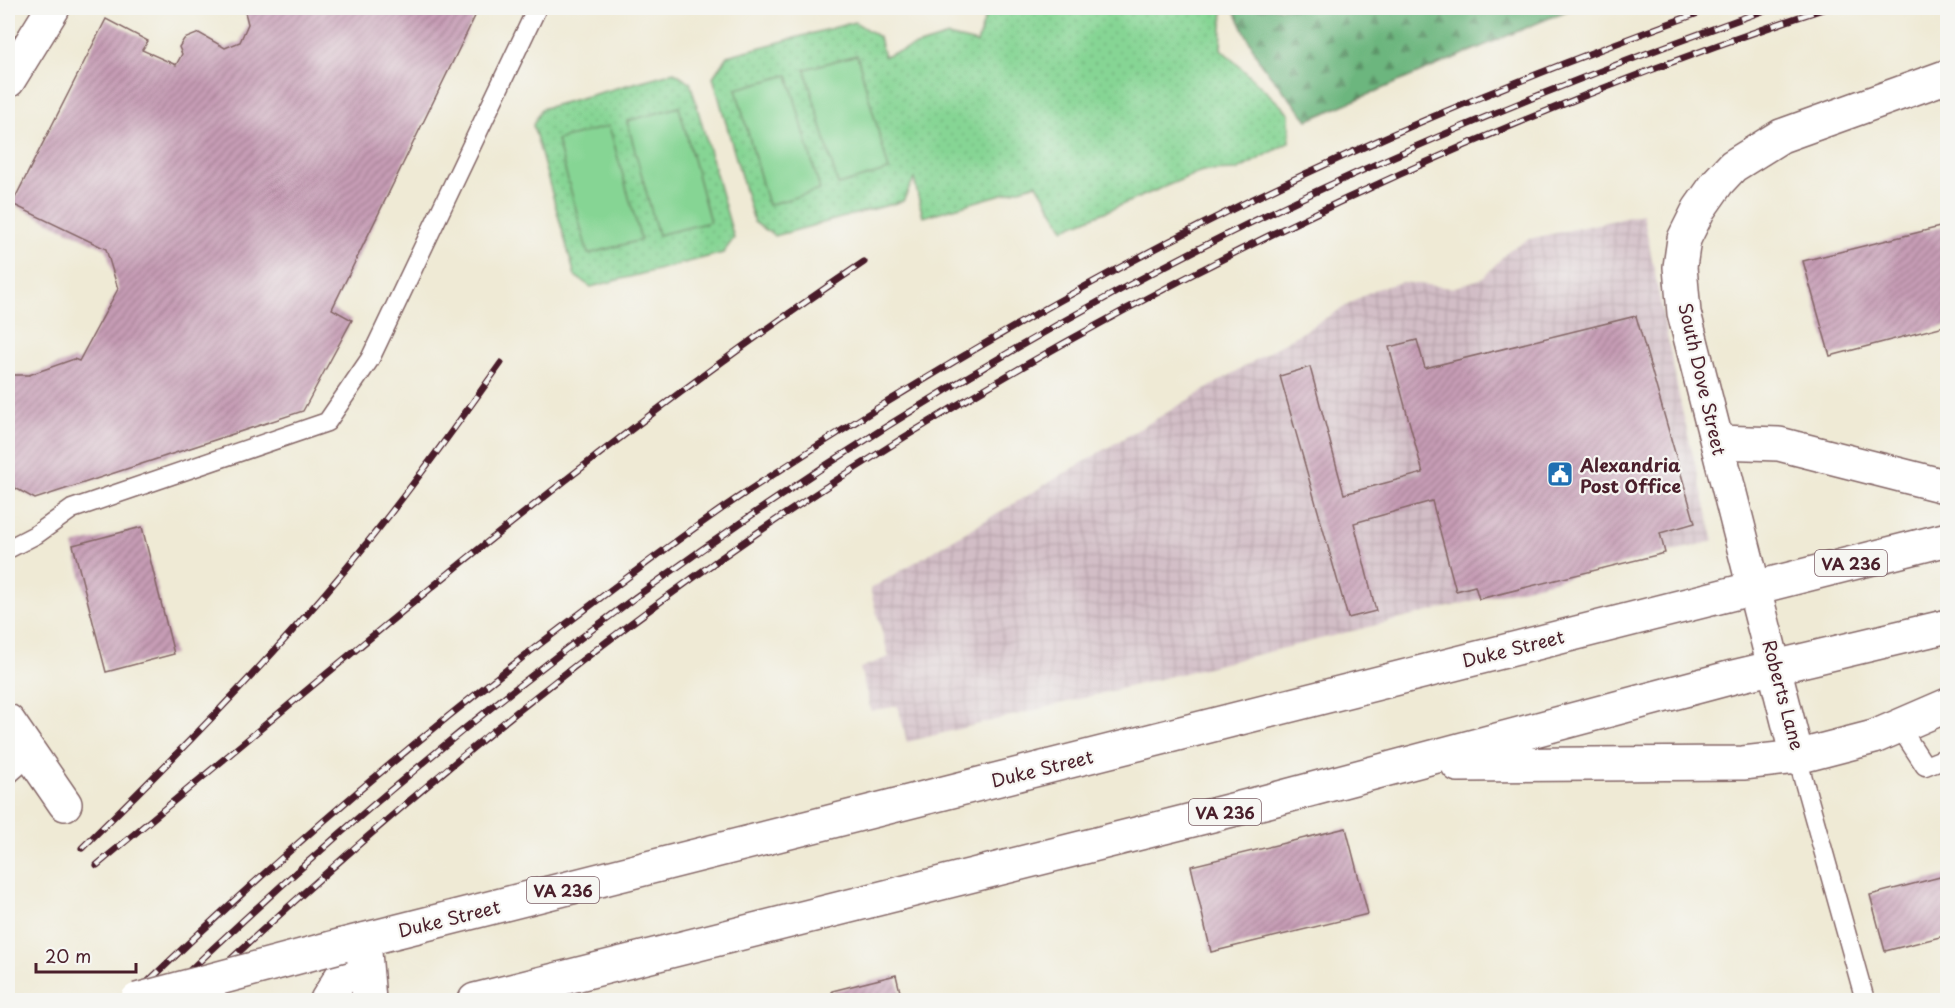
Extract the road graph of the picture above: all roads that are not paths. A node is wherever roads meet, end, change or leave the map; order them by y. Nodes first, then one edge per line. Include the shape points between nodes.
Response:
1 (53, 8) edge
2 (537, 8) edge
3 (1947, 76) edge
4 (8, 81) edge
5 (1718, 442) junction
6 (1947, 487) edge
7 (1947, 539) edge
8 (8, 549) edge
9 (1755, 586) junction
10 (1947, 626) edge
11 (1775, 667) junction
12 (1947, 705) edge
13 (8, 721) edge
14 (1899, 726) junction
15 (1797, 757) junction
16 (1947, 757) edge
17 (19, 765) edge
18 (1384, 770) junction
19 (65, 804) dead end
20 (354, 943) junction
21 (137, 1000) edge
22 (327, 1000) edge
23 (369, 1000) edge
24 (475, 1000) edge
25 (1864, 1000) edge

1 - 4 main road
2 - 8 lane via 369,359 327,422 72,509
3 - 5 main road, South Dove Street via 1781,135 1733,166 1699,209 1684,239 1680,267 1684,313
5 - 6 main road via 1779,444
5 - 9 main road, South Dove Street
7 - 9 main road, Duke Street / VA 236
9 - 11 main road, Roberts Lane
9 - 20 main road, Duke Street / VA 236
10 - 11 main road, VA 236
11 - 15 main road, Roberts Lane
11 - 18 main road, VA 236
12 - 14 main road, Roberts Lane
13 - 17 main road
14 - 15 main road, Roberts Lane via 1842,747
14 - 16 lane via 1925,766
15 - 18 main road via 1743,763 1498,763
15 - 25 lane
17 - 19 main road
18 - 24 main road, VA 236
20 - 21 main road, Duke Street / VA 236, bridge
20 - 22 main road
20 - 23 main road

